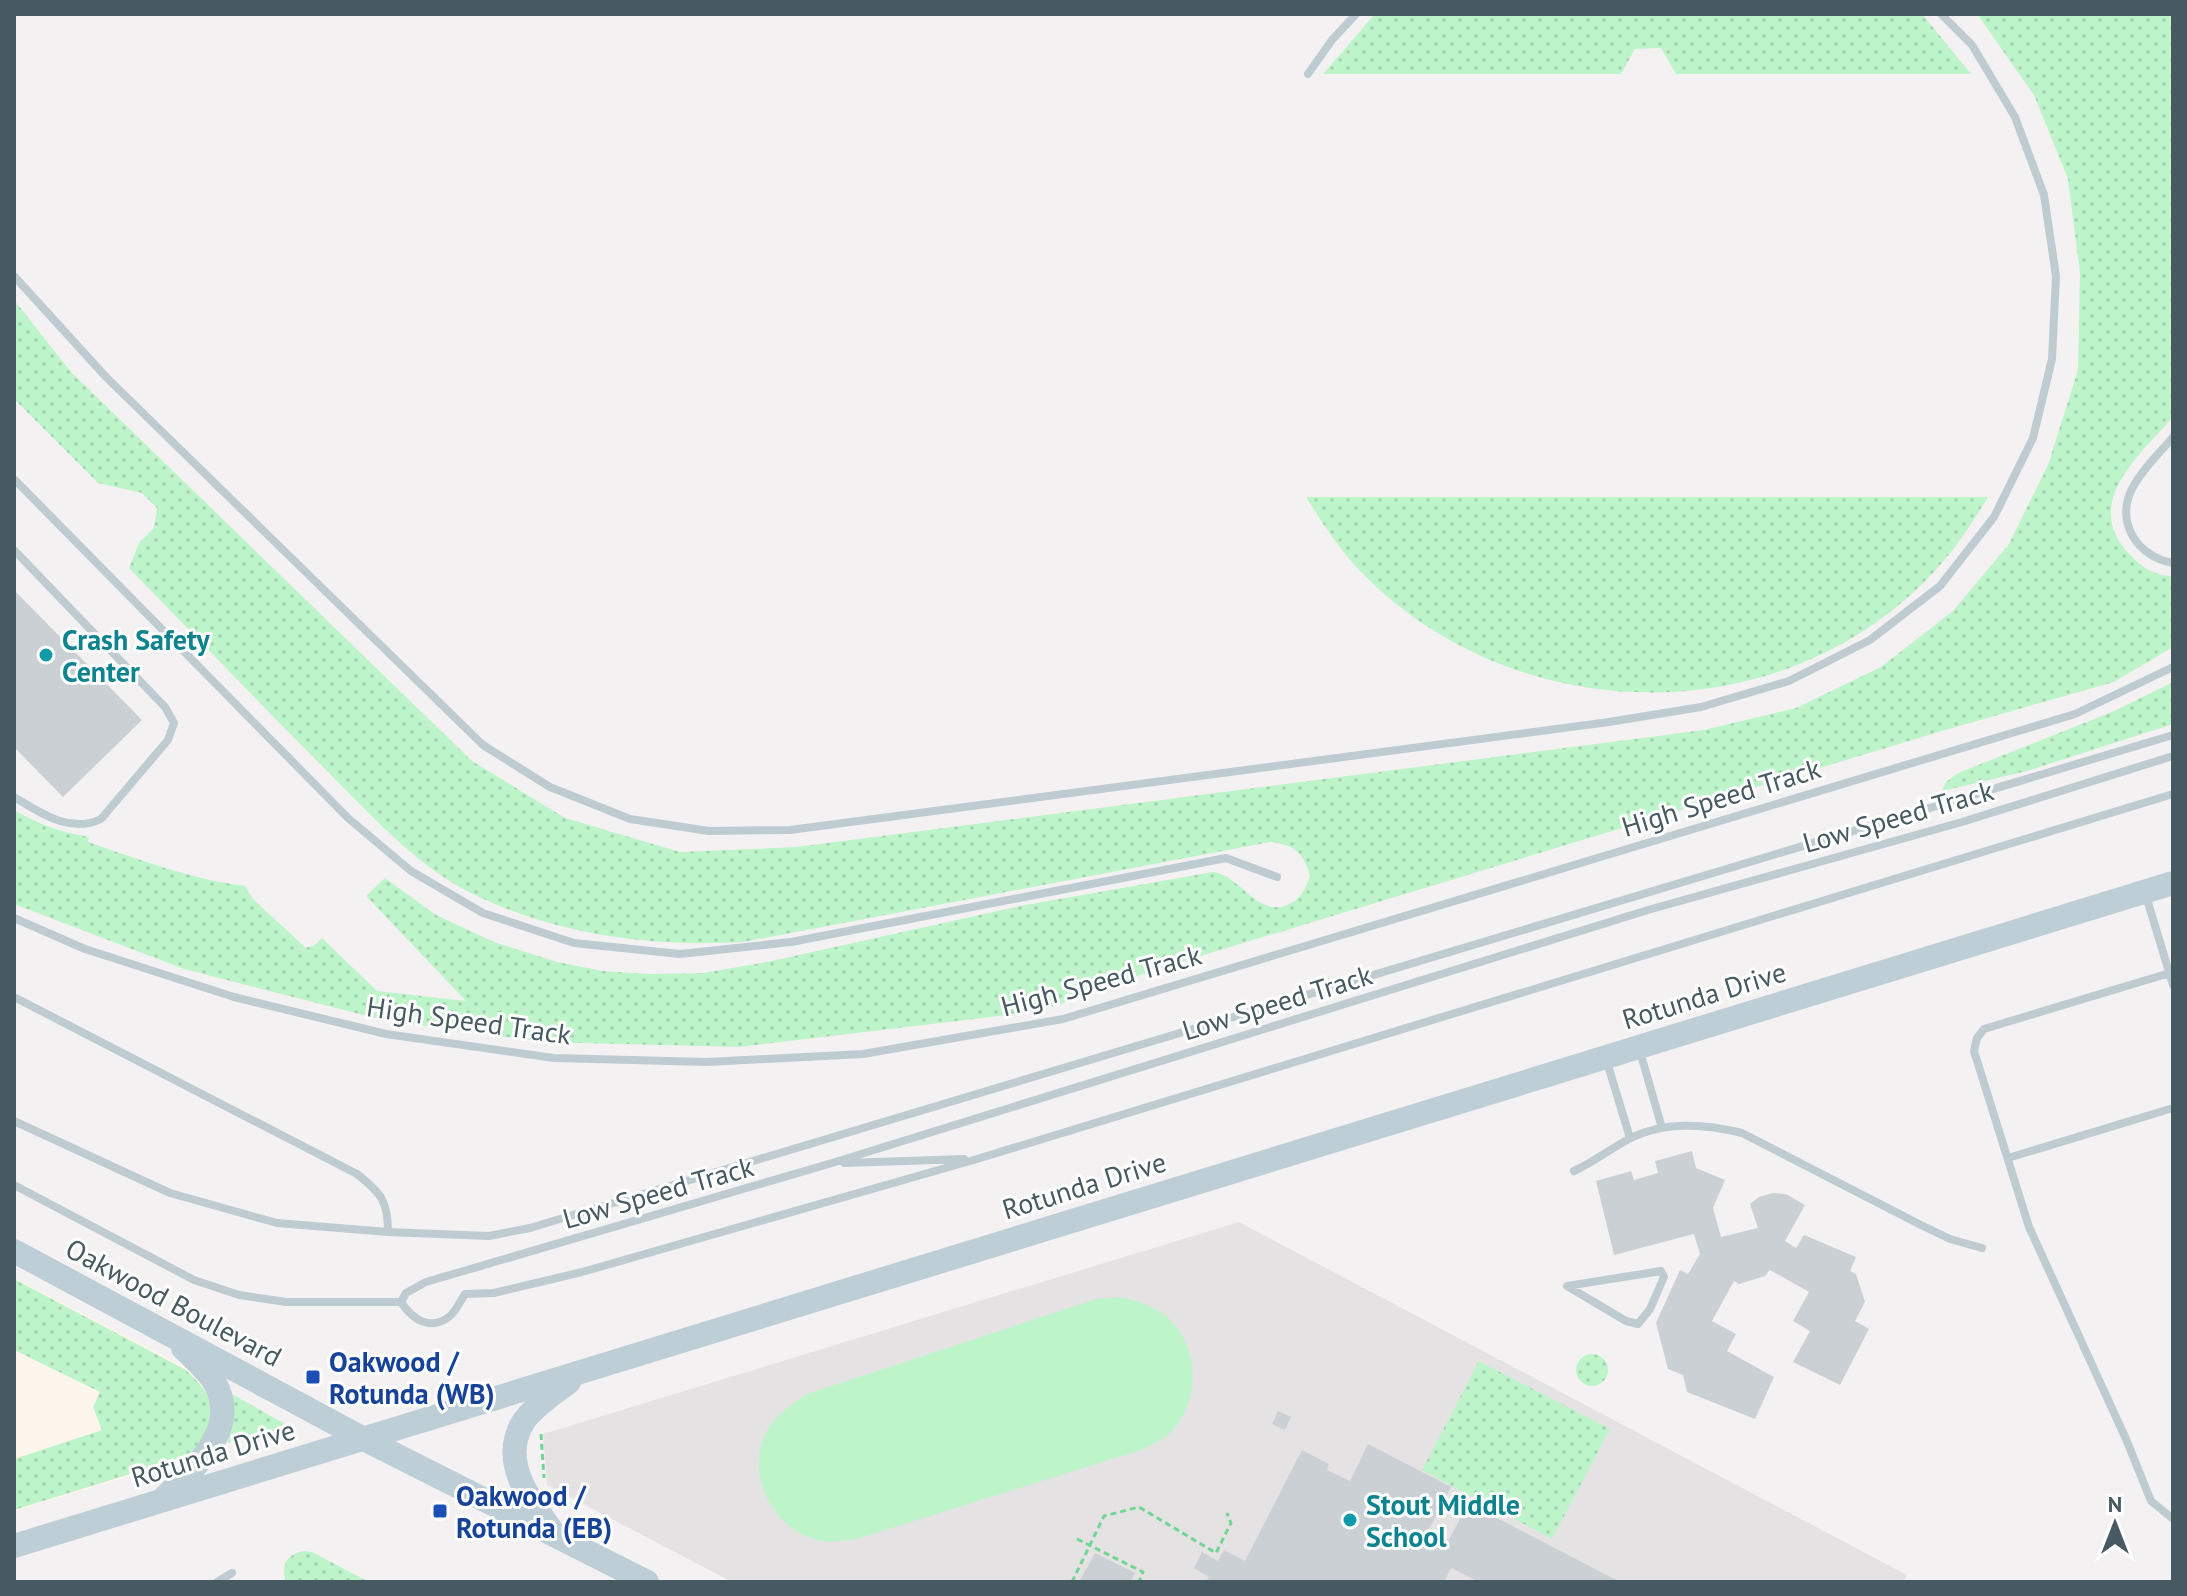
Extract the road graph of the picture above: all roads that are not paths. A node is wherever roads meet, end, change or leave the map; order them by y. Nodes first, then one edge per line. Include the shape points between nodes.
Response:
1 (1356, 14) edge
2 (1941, 14) edge
3 (1308, 74) dead end
4 (14, 276) edge
5 (2173, 437) edge
6 (14, 479) edge
7 (14, 550) edge
8 (2173, 563) edge
9 (2173, 667) edge
10 (2173, 735) edge
11 (2173, 756) edge
12 (2173, 794) edge
13 (14, 797) edge
14 (1277, 877) dead end
15 (2173, 883) edge
16 (2145, 891) junction
17 (14, 918) edge
18 (2171, 972) edge
19 (2173, 985) edge
20 (14, 997) edge
21 (1639, 1047) junction
22 (1605, 1057) junction
23 (2173, 1108) edge
24 (14, 1121) edge
25 (1662, 1128) junction
26 (1630, 1138) junction
27 (2008, 1158) junction
28 (977, 1159) junction
29 (832, 1163) junction
30 (1574, 1171) dead end
31 (14, 1185) edge
32 (388, 1232) junction
33 (1982, 1248) dead end
34 (14, 1251) edge
35 (1567, 1286) joint
36 (401, 1302) junction
37 (164, 1330) junction
38 (584, 1371) junction
39 (364, 1439) junction
40 (162, 1500) junction
41 (2173, 1519) edge
42 (556, 1536) junction
43 (14, 1546) edge
44 (232, 1573) dead end
45 (217, 1582) edge
46 (647, 1582) edge

1 - 3 lane
2 - 4 lane via 1972,45 2015,117 2044,195 2056,276 2052,359 2033,438 1994,517 1940,586 1870,640 1789,681 1701,707 1609,722 790,830 709,831 630,819 550,787 483,745 106,377
5 - 8 lane via 2131,489 2126,508 2139,548
6 - 14 lane via 348,818 411,871 483,913 574,943 680,954 791,942 1226,858
7 - 13 lane via 165,707 174,723 168,740 101,819 88,826 41,814
9 - 17 lane, High Speed Track via 2075,714 1063,1019 863,1054 707,1062 554,1058 386,1034 234,997 85,949
10 - 32 lane, Low Speed Track via 530,1228 489,1236
11 - 29 lane, Low Speed Track via 1648,910
12 - 28 lane
15 - 16 main road, Rotunda Drive
16 - 18 lane
16 - 21 main road, Rotunda Drive
18 - 19 lane
18 - 27 lane via 1984,1029 1974,1051
20 - 32 lane via 357,1174 375,1188 388,1210
21 - 22 main road, Rotunda Drive
21 - 25 lane
22 - 26 lane
22 - 38 main road, Rotunda Drive
23 - 27 lane
24 - 32 lane, Low Speed Track via 170,1193 277,1223
25 - 26 lane
25 - 33 lane via 1716,1127 1742,1133 1950,1239
26 - 30 lane
27 - 41 lane via 2029,1227 2151,1501
28 - 29 lane
28 - 36 lane via 582,1272 494,1293 465,1294 450,1317 434,1322 419,1323
29 - 36 lane, Low Speed Track via 426,1282
31 - 36 lane via 194,1280 239,1295 286,1302
34 - 37 main road, Oakwood Boulevard
35 - 35 lane via 1638,1324 1664,1277 1661,1271
37 - 39 main road, Oakwood Boulevard
37 - 40 main road via 214,1381 222,1409 217,1439 206,1456
38 - 39 main road, Rotunda Drive
38 - 42 main road via 522,1423 517,1441 517,1472 525,1495
39 - 40 main road, Rotunda Drive
39 - 42 main road, Oakwood Boulevard
40 - 43 main road, Rotunda Drive
42 - 46 main road, Oakwood Boulevard
44 - 45 lane

